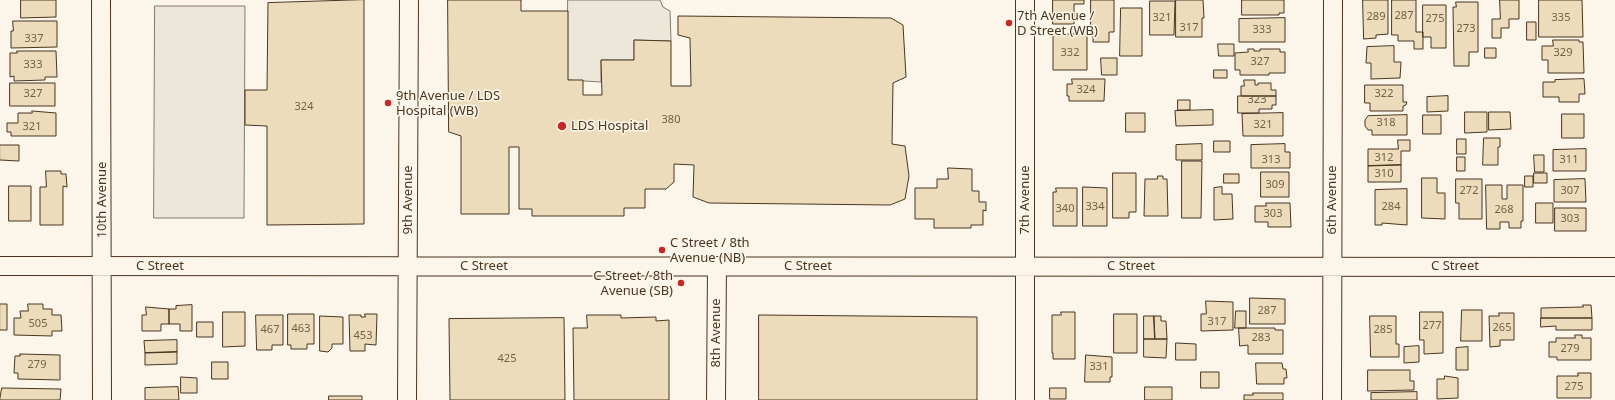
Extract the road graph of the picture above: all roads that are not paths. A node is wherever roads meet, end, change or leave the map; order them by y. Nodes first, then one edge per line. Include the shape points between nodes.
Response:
1 (101, 0) edge
2 (408, 0) edge
3 (1025, 0) edge
4 (1333, 0) edge
5 (0, 266) edge
6 (102, 266) junction
7 (407, 266) junction
8 (717, 266) junction
9 (1024, 266) junction
10 (1332, 266) junction
11 (1615, 267) edge
12 (102, 400) edge
13 (407, 400) edge
14 (716, 400) edge
15 (1025, 400) edge
16 (1332, 400) edge

1 - 6 street, 10th Avenue
2 - 7 street, 9th Avenue
3 - 9 street, 7th Avenue
4 - 10 street, 6th Avenue
5 - 6 street, C Street
6 - 7 street, C Street
6 - 12 street, 10th Avenue
7 - 8 street, C Street
7 - 13 street, 9th Avenue
8 - 9 street, C Street
8 - 14 street, 8th Avenue
9 - 10 street, C Street
9 - 15 street, 7th Avenue
10 - 11 street, C Street
10 - 16 street, 6th Avenue

